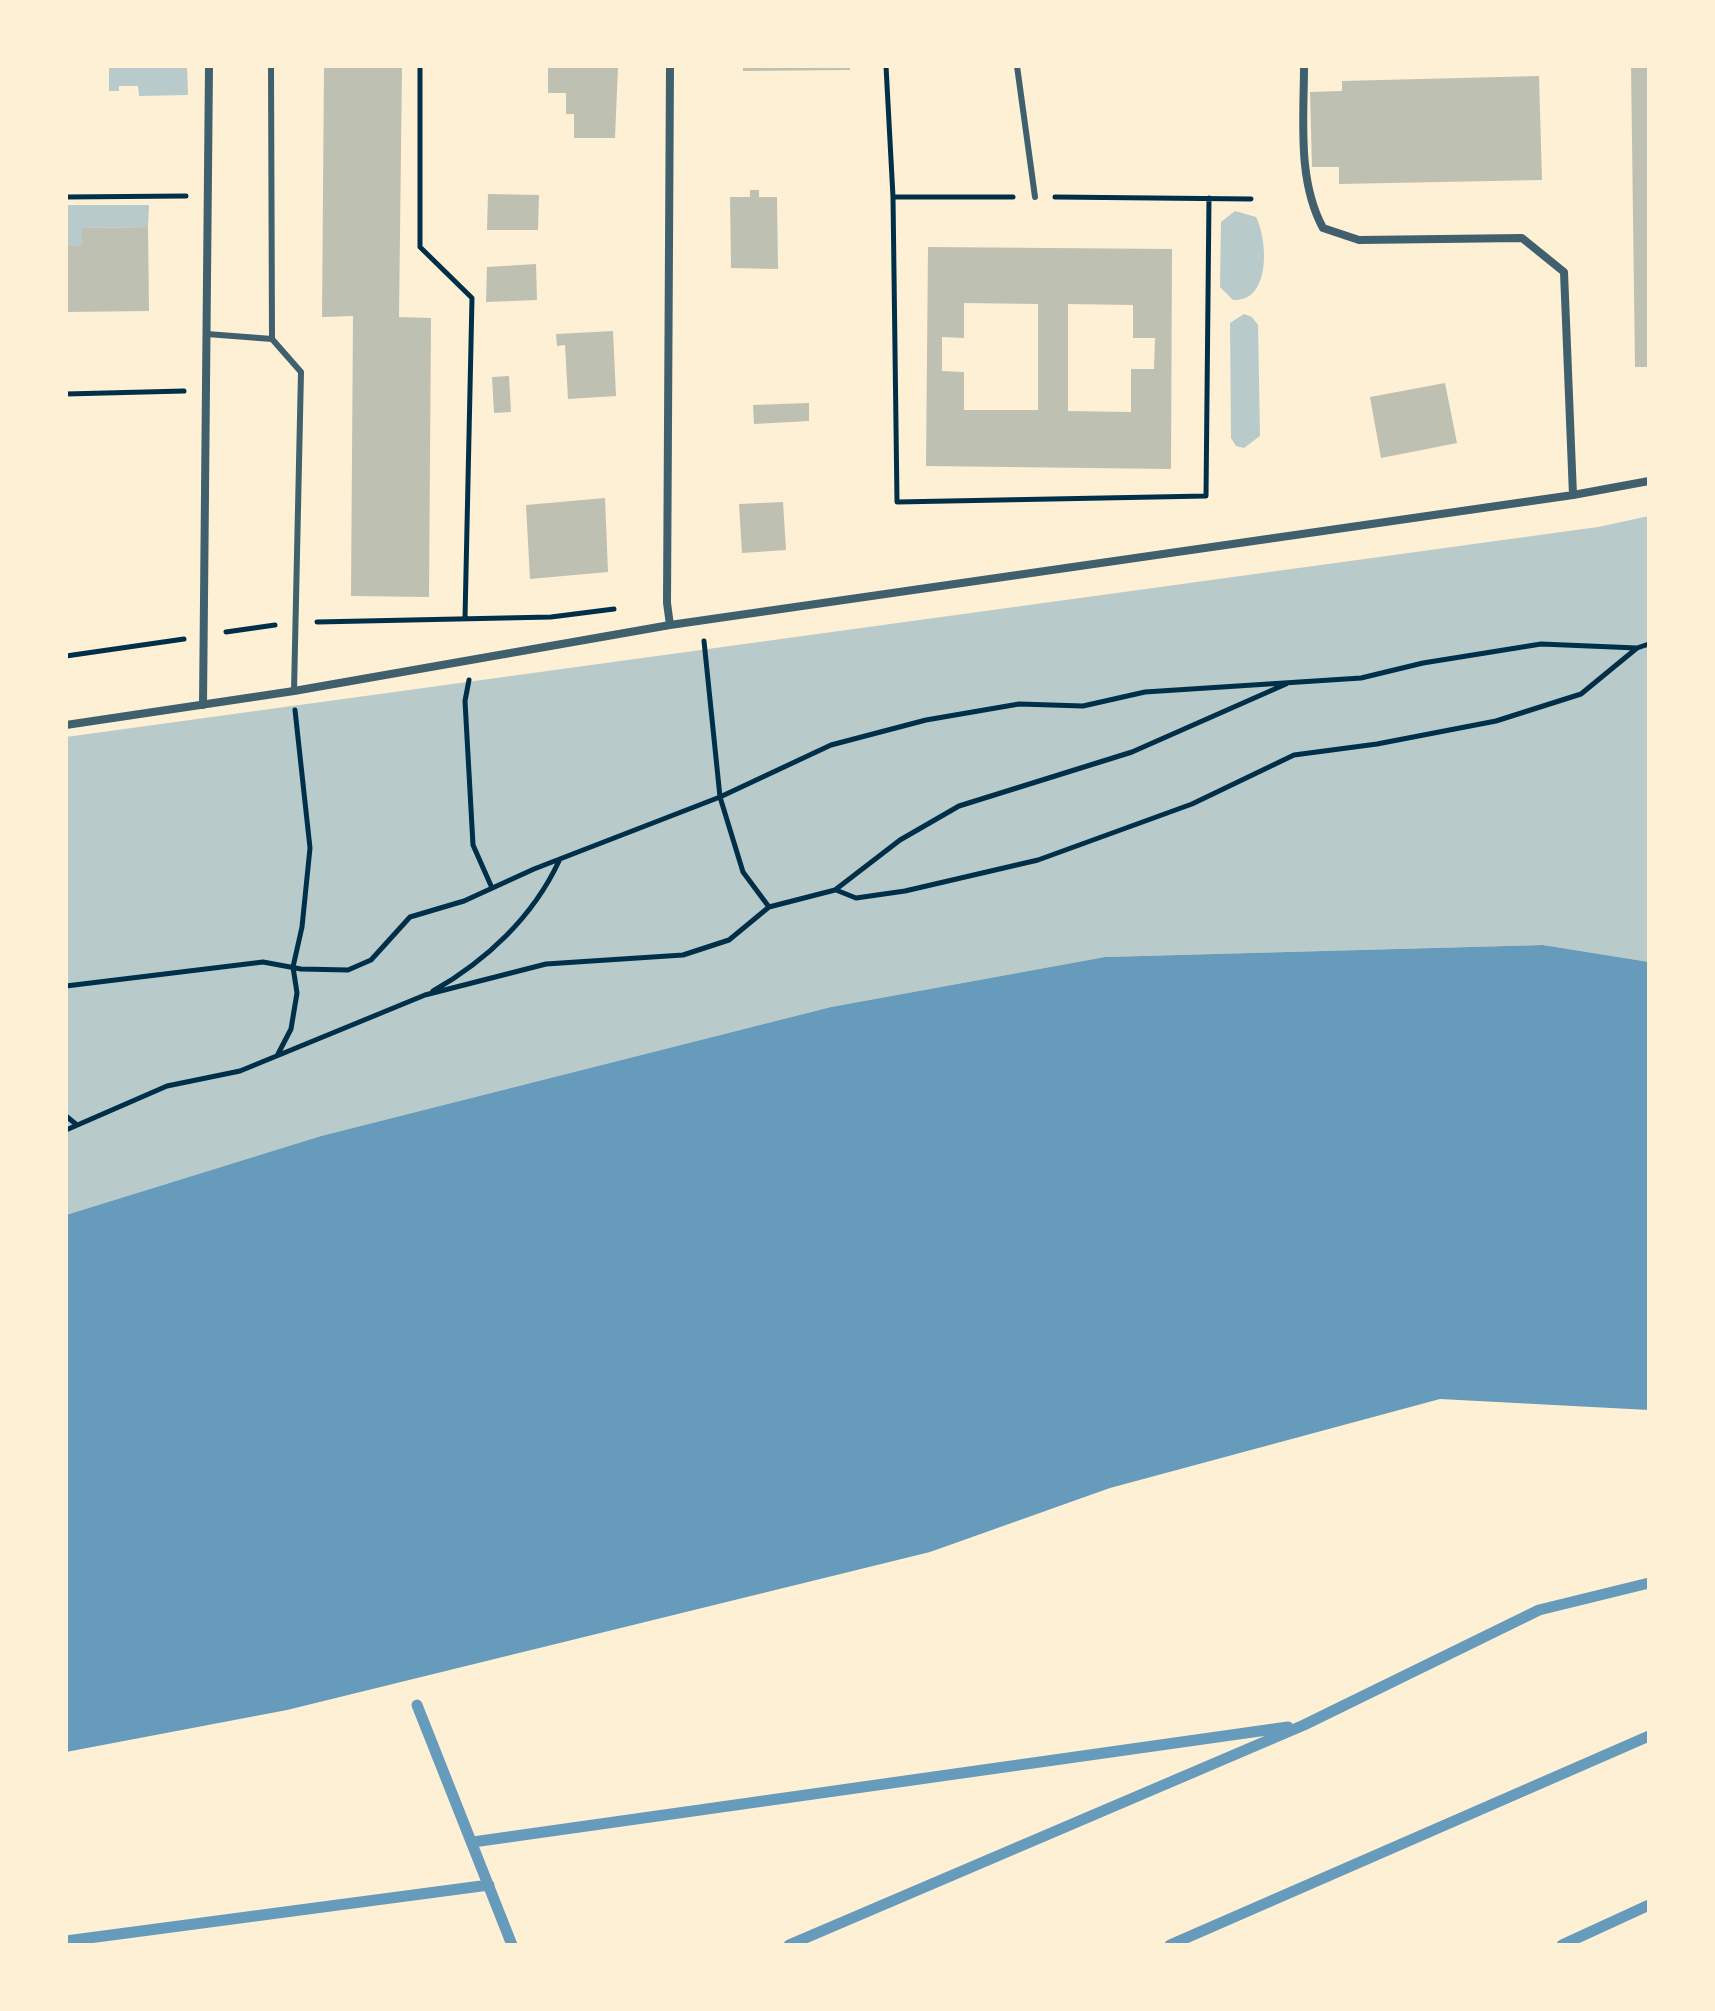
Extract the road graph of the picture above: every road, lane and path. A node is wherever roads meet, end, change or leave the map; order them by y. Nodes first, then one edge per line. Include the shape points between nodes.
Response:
1 (209, 66) edge
2 (271, 66) edge
3 (420, 66) edge
4 (670, 66) edge
5 (1017, 66) edge
6 (1304, 66) edge
7 (186, 182) dead end
8 (186, 196) junction
9 (66, 197) edge
10 (893, 197) dead end
11 (1035, 197) dead end
12 (1209, 198) dead end
13 (186, 211) dead end
14 (207, 334) junction
15 (272, 339) junction
16 (184, 378) dead end
17 (66, 394) edge
18 (1649, 481) edge
19 (1573, 495) junction
20 (623, 608) dead end
21 (465, 618) junction
22 (702, 621) junction
23 (297, 622) junction
24 (670, 625) junction
25 (204, 634) junction
26 (1649, 644) edge
27 (1637, 648) junction
28 (66, 656) edge
29 (471, 670) dead end
30 (1290, 682) junction
31 (294, 691) junction
32 (203, 705) junction
33 (66, 725) edge
34 (720, 797) junction
35 (559, 861) junction
36 (492, 888) junction
37 (835, 890) junction
38 (769, 907) junction
39 (293, 967) junction
40 (66, 986) edge
41 (425, 995) junction
42 (278, 1055) junction
43 (66, 1116) edge
44 (77, 1125) junction
45 (66, 1130) edge

1 - 14 street
2 - 15 lane
3 - 21 path via 420,247 472,298
4 - 24 street
5 - 11 lane
6 - 19 street via 1305,170 1323,228 1359,240 1522,238 1564,272
7 - 8 path
8 - 9 path
8 - 13 path
10 - 12 path via 897,502 1206,496
14 - 15 lane
14 - 25 street
15 - 23 lane via 301,372
16 - 17 path via 184,393
18 - 19 street
19 - 22 street
20 - 21 path via 551,617
21 - 23 path
22 - 24 street
22 - 34 path
23 - 25 path
23 - 31 lane
24 - 31 street
25 - 28 path
25 - 32 street
26 - 27 path
27 - 30 path via 1541,644 1361,678
27 - 37 path via 1581,694 1496,721 1294,755 1192,804 1038,860 905,891 856,898
29 - 36 path via 465,701 473,845
30 - 34 path via 1145,692 1083,706 1019,704 926,720 831,745
30 - 37 path via 1132,752 959,806 900,840
31 - 32 street
31 - 39 path via 310,848
32 - 33 street
34 - 35 path
34 - 38 path via 743,872
35 - 36 path
35 - 41 path via 547,886 507,936 456,978
36 - 39 path via 410,917 371,960 348,970
37 - 38 path
38 - 41 path via 729,940 683,955 546,964
39 - 40 path via 263,962
39 - 42 path via 297,993 291,1029
41 - 42 path
42 - 44 path via 240,1071 167,1086
43 - 44 path
44 - 45 path

